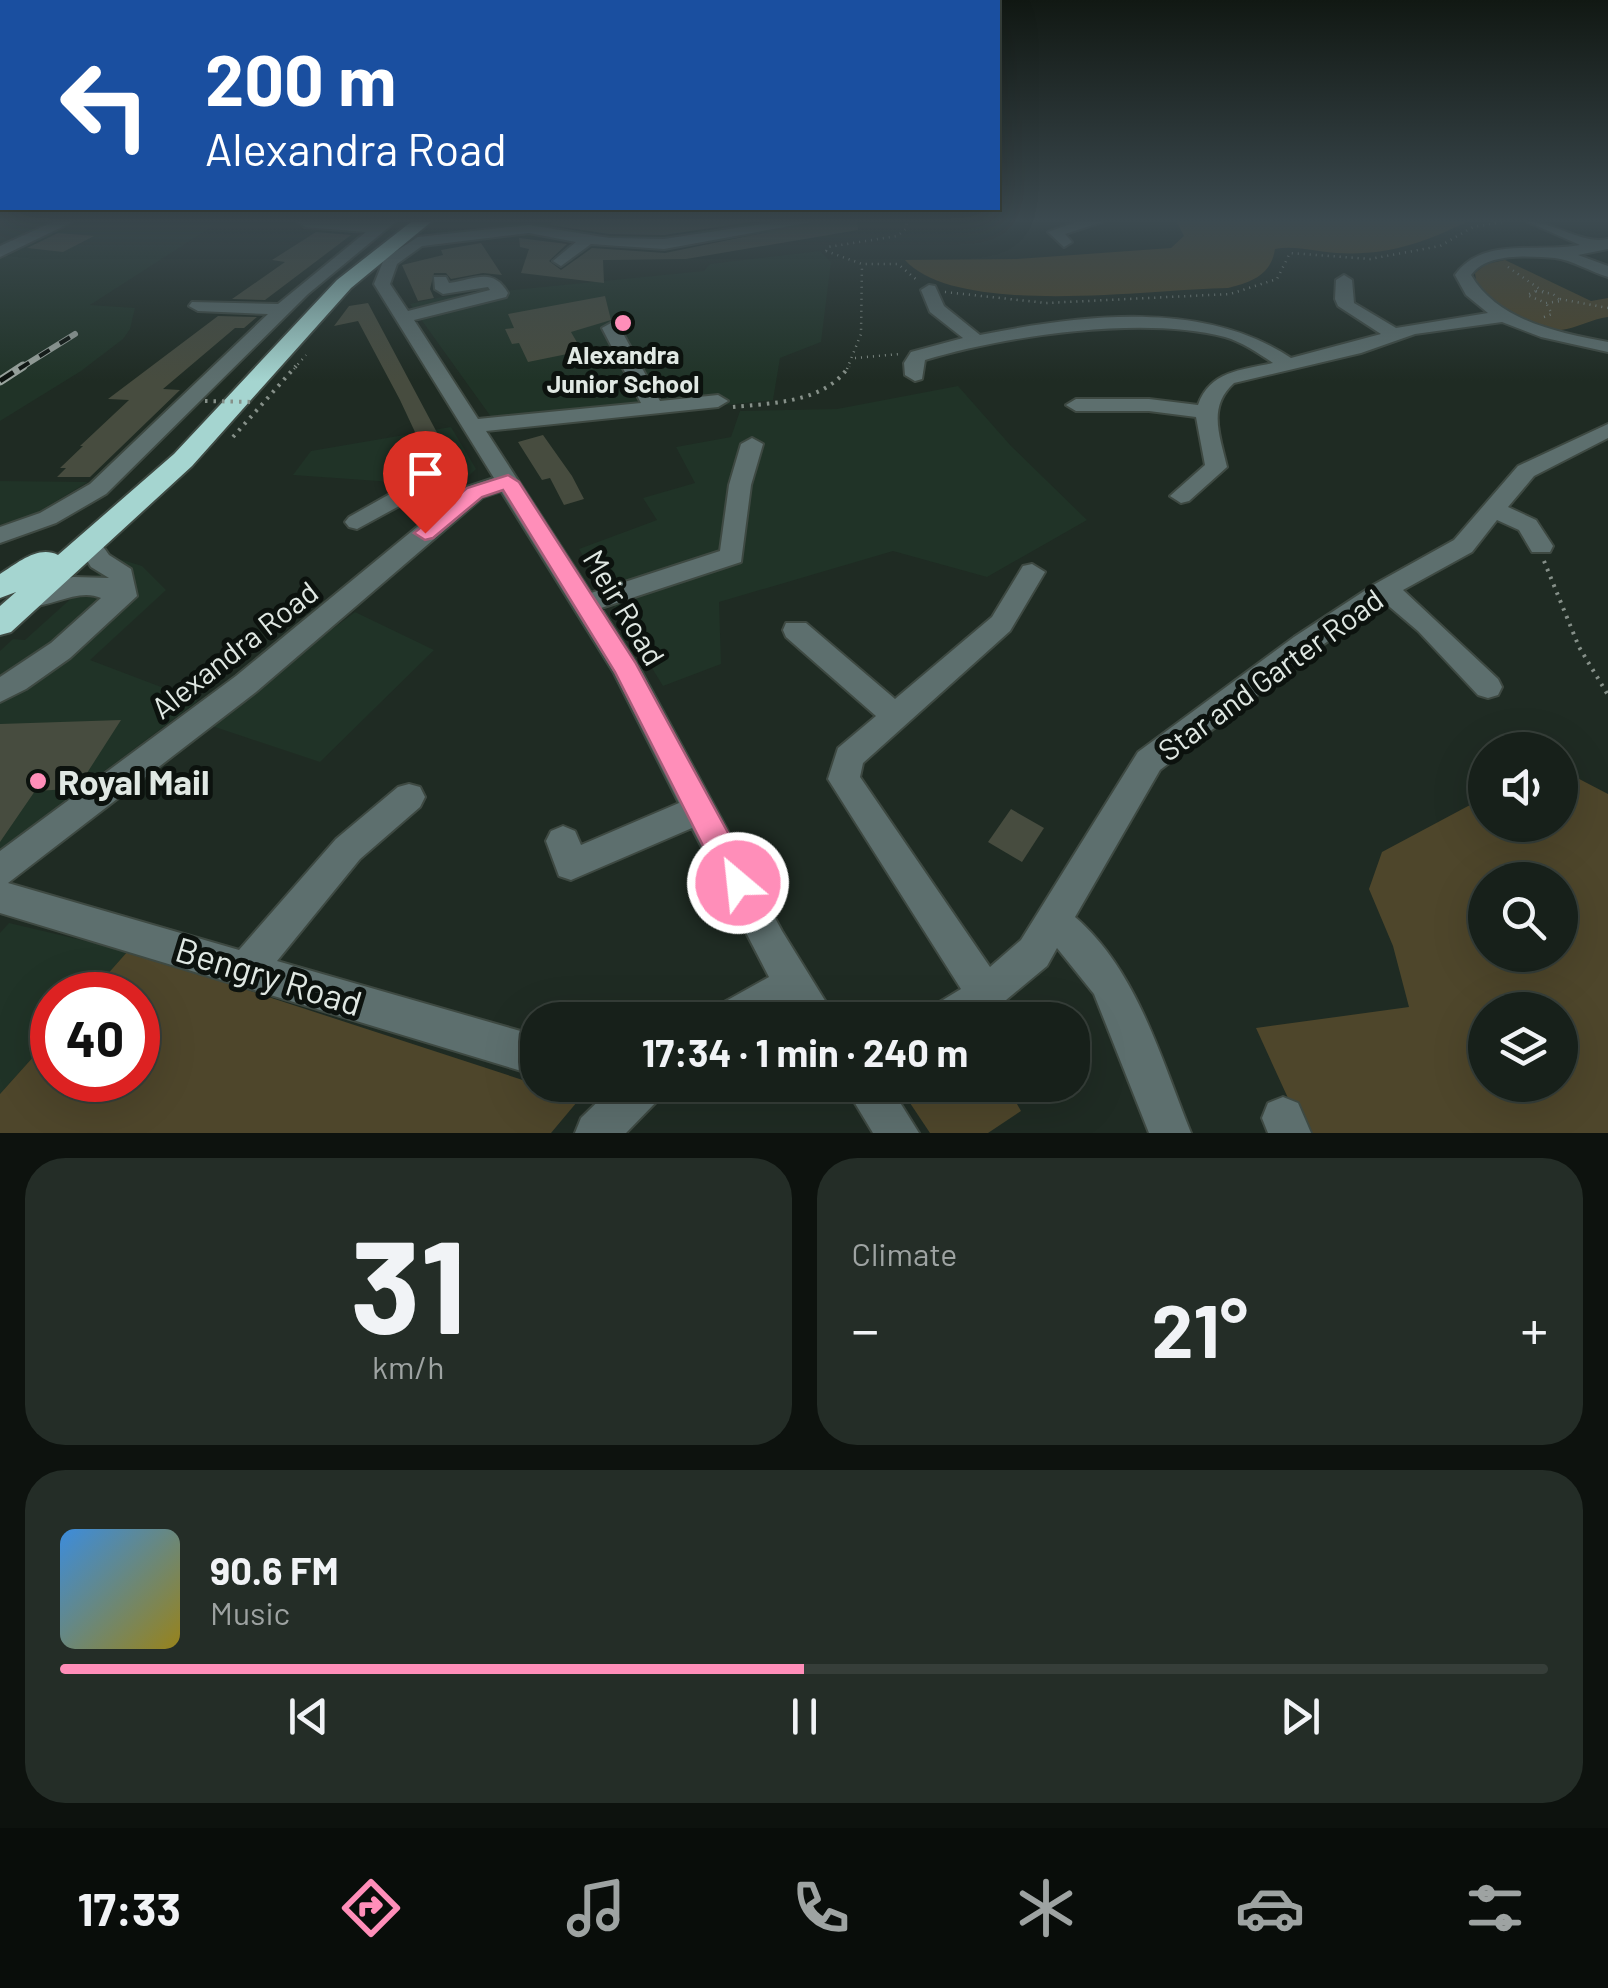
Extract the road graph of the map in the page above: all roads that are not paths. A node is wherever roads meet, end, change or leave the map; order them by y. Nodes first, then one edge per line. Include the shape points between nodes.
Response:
1 (324, 275) edge
2 (348, 275) edge
3 (356, 275) edge
4 (384, 275) edge
5 (1462, 275) edge
6 (440, 280) dead end
7 (1344, 280) dead end
8 (933, 289) road end
9 (198, 306) dead end
10 (282, 310) junction
11 (1505, 316) junction
12 (404, 317) junction
13 (611, 328) dead end
14 (1393, 334) junction
15 (976, 340) junction
16 (1608, 347) edge
17 (1287, 364) junction
18 (915, 374) dead end
19 (718, 400) road end
20 (1076, 406) dead end
21 (653, 407) junction
22 (1206, 412) junction
23 (474, 426) junction
24 (1608, 430) edge
25 (752, 444) dead end
26 (508, 482) junction
27 (1181, 496) dead end
28 (452, 510) junction
29 (1496, 510) junction
30 (357, 522) dead end
31 (0, 535) edge
32 (1548, 542) road end
33 (88, 543) junction
34 (1036, 583) dead end
35 (1384, 590) junction
36 (9, 596) edge
37 (586, 604) junction
38 (0, 624) edge
39 (796, 630) dead end
40 (1488, 687) dead end
41 (0, 694) edge
42 (895, 716) junction
43 (700, 808) junction
44 (400, 814) dead end
45 (563, 841) dead end
46 (0, 872) edge
47 (0, 897) edge
48 (1054, 923) junction
49 (248, 968) junction
50 (793, 984) junction
51 (987, 995) junction
52 (762, 1002) edge
53 (806, 1002) edge
54 (976, 1002) edge
55 (520, 1051) edge
56 (625, 1102) edge
57 (876, 1102) edge
58 (596, 1133) edge
59 (898, 1133) edge
60 (1170, 1133) edge

1 - 10 street
2 - 36 highway via 317,296 201,420
3 - 33 highway via 183,460
4 - 12 street, Meir Road via 386,292
5 - 11 street via 1474,294
6 - 12 street via 443,289 493,280 500,293
7 - 14 street via 1347,306
8 - 15 street via 936,308
9 - 10 street
10 - 31 street via 89,496
11 - 14 street
11 - 16 street
12 - 23 street, Meir Road via 442,358
13 - 21 street
14 - 17 street
15 - 17 street via 1190,326 1241,337
15 - 18 street via 915,359
17 - 22 street via 1227,379 1210,391
19 - 21 street
20 - 22 street
21 - 23 street
22 - 27 street via 1216,467
23 - 26 street, Meir Road
24 - 29 street, Star and Garter Road via 1526,471
25 - 37 street via 732,556
26 - 28 street, Alexandra Road via 475,492
26 - 37 street, Meir Road
28 - 30 street via 397,497
28 - 46 street, Alexandra Road via 246,684
29 - 32 street
29 - 35 street, Star and Garter Road via 1462,546
33 - 36 highway
33 - 41 street via 122,575 127,592 69,654
34 - 42 street via 1001,624
35 - 40 street via 1416,610
35 - 48 street, Star and Garter Road via 1150,761
36 - 38 highway
36 - 41 street via 90,583 115,593 77,638
37 - 43 street, Meir Road
39 - 42 street via 829,646
42 - 51 street via 849,757 844,779
43 - 45 street via 570,865
43 - 50 street, Meir Road
44 - 49 street via 348,849
47 - 49 street, Bengry Road
48 - 51 street, Star and Garter Road via 1034,952
48 - 60 street via 1108,982
49 - 55 street, Bengry Road
50 - 52 street
50 - 53 street, Meir Road
51 - 54 street, Star and Garter Road
56 - 58 street
57 - 59 street

